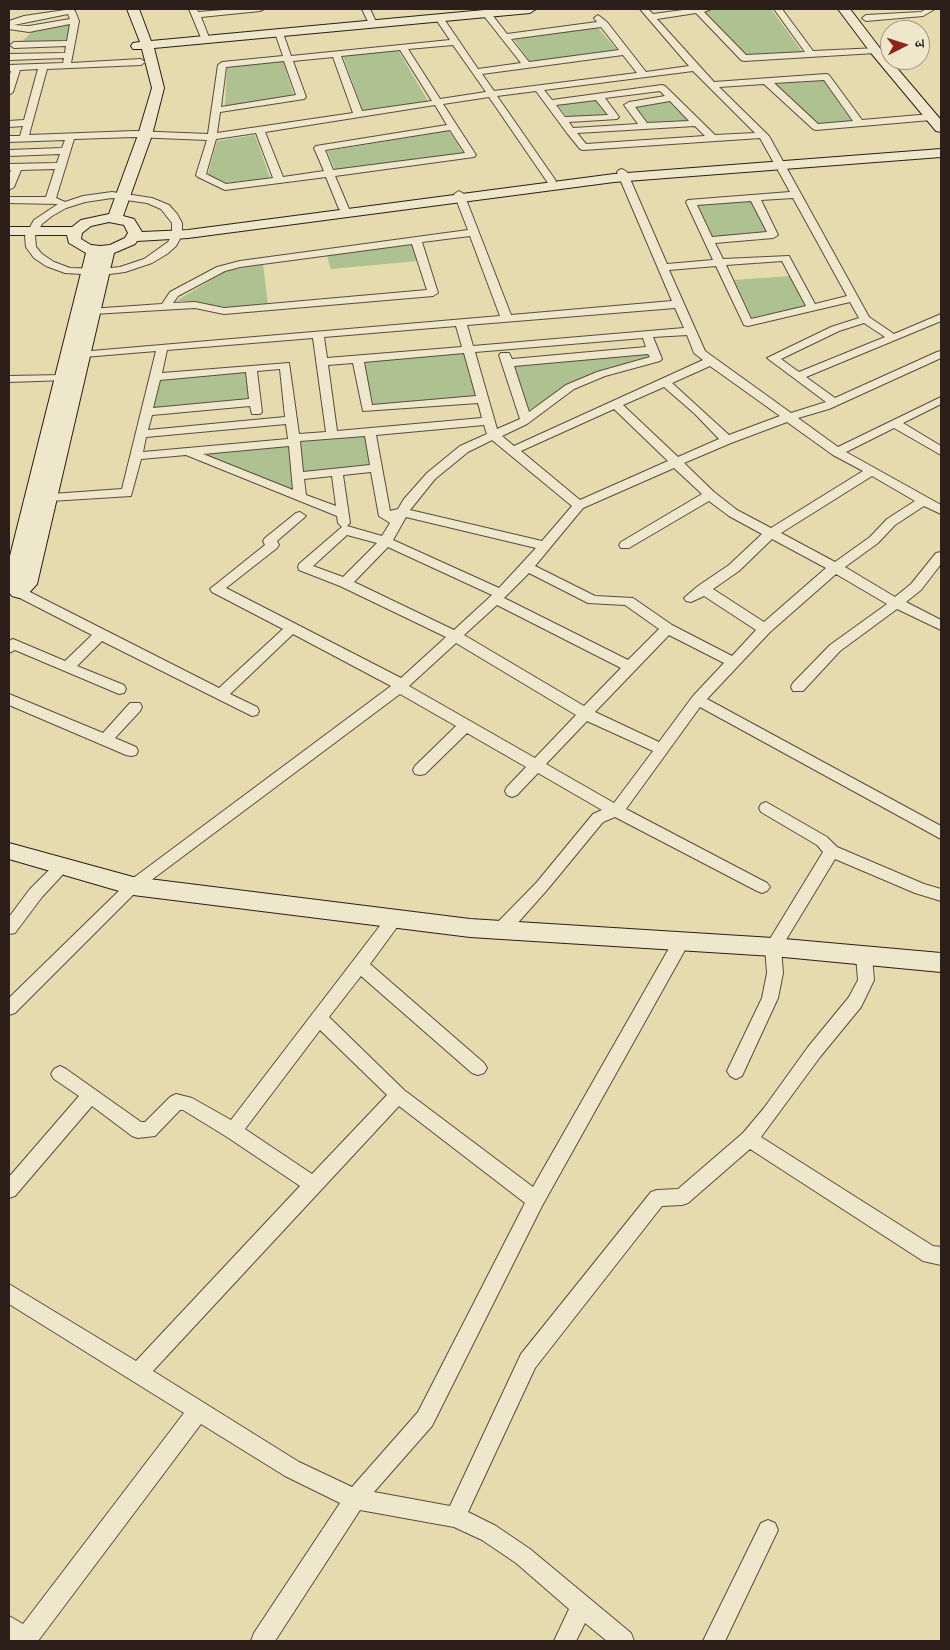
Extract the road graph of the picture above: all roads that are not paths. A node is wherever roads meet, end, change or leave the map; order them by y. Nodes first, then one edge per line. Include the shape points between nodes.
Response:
1 (17, 9) edge
2 (124, 9) edge
3 (132, 9) edge
4 (248, 9) edge
5 (260, 9) edge
6 (366, 9) edge
7 (527, 9) edge
8 (644, 9) edge
9 (703, 9) edge
10 (778, 9) edge
11 (844, 9) edge
12 (931, 9) edge
13 (70, 10) edge
14 (194, 12) edge
15 (487, 14) junction
16 (863, 14) edge
17 (651, 17) junction
18 (439, 18) junction
19 (24, 19) junction
20 (75, 21) junction
21 (374, 24) junction
22 (9, 26) edge
23 (29, 29) junction
24 (279, 33) junction
25 (878, 33) dead end
26 (505, 37) junction
27 (206, 40) junction
28 (456, 42) junction
29 (71, 43) junction
30 (142, 45) junction
31 (11, 47) edge
32 (402, 47) junction
33 (875, 50) junction
34 (624, 52) junction
35 (68, 54) junction
36 (336, 54) junction
37 (811, 54) junction
38 (9, 57) edge
39 (288, 58) junction
40 (142, 62) junction
41 (527, 65) junction
42 (66, 67) junction
43 (12, 68) edge
44 (43, 68) junction
45 (696, 68) junction
46 (476, 72) junction
47 (644, 75) junction
48 (11, 78) edge
49 (767, 82) junction
50 (919, 82) dead end
51 (712, 85) junction
52 (538, 88) junction
53 (9, 90) edge
54 (492, 94) junction
55 (599, 97) junction
56 (671, 98) junction
57 (437, 103) junction
58 (550, 103) junction
59 (216, 110) junction
60 (936, 113) edge
61 (359, 115) junction
62 (562, 120) junction
63 (28, 123) junction
64 (696, 123) junction
65 (9, 124) edge
66 (860, 124) junction
67 (644, 126) junction
68 (452, 127) junction
69 (941, 128) edge
70 (260, 130) junction
71 (570, 131) junction
72 (140, 135) junction
73 (762, 135) junction
74 (70, 137) junction
75 (24, 138) junction
76 (212, 138) junction
77 (712, 138) junction
78 (9, 139) edge
79 (941, 149) edge
80 (65, 152) junction
81 (9, 153) edge
82 (941, 153) edge
83 (779, 163) junction
84 (60, 166) junction
85 (13, 167) edge
86 (330, 174) junction
87 (623, 175) junction
88 (279, 180) junction
89 (551, 181) junction
90 (9, 187) edge
91 (117, 195) junction
92 (796, 195) junction
93 (460, 196) junction
94 (755, 198) junction
95 (9, 200) edge
96 (50, 200) junction
97 (70, 204) junction
98 (344, 209) junction
99 (109, 218) junction
100 (9, 231) edge
101 (177, 232) junction
102 (474, 232) junction
103 (31, 234) junction
104 (75, 234) junction
105 (134, 234) junction
106 (9, 236) edge
107 (709, 240) junction
108 (416, 241) junction
109 (100, 250) junction
110 (720, 263) junction
111 (663, 268) junction
112 (95, 272) junction
113 (852, 298) junction
114 (679, 304) junction
115 (166, 306) junction
116 (812, 308) junction
117 (92, 311) junction
118 (941, 317) edge
119 (507, 319) junction
120 (865, 319) junction
121 (461, 323) junction
122 (691, 332) junction
123 (318, 335) junction
124 (647, 335) junction
125 (893, 338) junction
126 (503, 347) junction
127 (162, 348) junction
128 (468, 350) junction
129 (653, 350) junction
130 (941, 354) edge
131 (75, 355) junction
132 (358, 359) junction
133 (711, 361) junction
134 (322, 362) junction
135 (508, 362) junction
136 (251, 368) junction
137 (155, 376) junction
138 (798, 376) junction
139 (62, 378) junction
140 (9, 379) edge
141 (665, 382) junction
142 (482, 399) junction
143 (941, 400) edge
144 (255, 402) junction
145 (834, 403) junction
146 (615, 404) junction
147 (146, 412) junction
148 (789, 417) junction
149 (290, 420) junction
150 (526, 420) junction
151 (488, 421) junction
152 (257, 423) junction
153 (894, 423) junction
154 (370, 432) junction
155 (141, 434) junction
156 (332, 435) junction
157 (493, 435) junction
158 (294, 440) junction
159 (727, 440) junction
160 (514, 450) junction
161 (941, 451) edge
162 (186, 452) junction
163 (837, 452) junction
164 (136, 456) junction
165 (676, 463) junction
166 (376, 468) junction
167 (872, 471) junction
168 (337, 472) junction
169 (298, 476) junction
170 (710, 496) junction
171 (300, 498) junction
172 (41, 499) junction
173 (924, 500) junction
174 (579, 505) junction
175 (940, 507) edge
176 (343, 514) junction
177 (300, 516) dead end
178 (394, 517) junction
179 (9, 524) edge
180 (35, 524) junction
181 (345, 530) junction
182 (770, 534) junction
183 (386, 541) junction
184 (625, 545) dead end
185 (545, 546) junction
186 (941, 556) edge
187 (526, 567) junction
188 (836, 568) junction
189 (345, 583) junction
190 (703, 589) junction
191 (19, 592) joint
192 (498, 596) junction
193 (691, 598) dead end
194 (896, 604) junction
195 (941, 625) edge
196 (292, 628) junction
197 (667, 628) junction
198 (765, 629) junction
199 (102, 633) junction
200 (455, 636) junction
201 (10, 645) edge
202 (734, 662) junction
203 (67, 667) junction
204 (630, 667) junction
205 (401, 686) junction
206 (798, 687) dead end
207 (120, 689) dead end
208 (220, 695) junction
209 (9, 699) edge
210 (698, 700) junction
211 (134, 708) dead end
212 (252, 711) dead end
213 (586, 714) junction
214 (466, 725) junction
215 (105, 740) junction
216 (662, 748) junction
217 (131, 751) dead end
218 (538, 766) junction
219 (420, 770) dead end
220 (512, 791) dead end
221 (766, 808) dead end
222 (616, 811) junction
223 (941, 833) edge
224 (9, 851) edge
225 (832, 851) junction
226 (62, 866) junction
227 (133, 886) junction
228 (762, 887) dead end
229 (941, 895) edge
230 (395, 919) junction
231 (9, 928) edge
232 (502, 930) junction
233 (682, 942) junction
234 (773, 947) junction
235 (864, 956) junction
236 (941, 963) edge
237 (360, 965) junction
238 (9, 1008) edge
239 (319, 1018) junction
240 (478, 1068) dead end
241 (736, 1071) dead end
242 (60, 1074) dead end
243 (91, 1095) junction
244 (398, 1095) junction
245 (233, 1131) junction
246 (749, 1139) junction
247 (313, 1185) junction
248 (9, 1190) edge
249 (536, 1200) junction
250 (941, 1256) edge
251 (9, 1293) edge
252 (138, 1373) junction
253 (198, 1411) junction
254 (355, 1499) junction
255 (455, 1517) junction
256 (768, 1530) dead end
257 (582, 1607) junction
258 (20, 1636) edge
259 (262, 1641) edge
260 (565, 1641) edge
261 (623, 1641) edge
262 (714, 1641) edge

1 - 19 street
2 - 30 street
3 - 30 street
4 - 5 street
4 - 14 street
6 - 21 street
7 - 15 street
8 - 17 street
9 - 17 street
9 - 37 street via 744,58
10 - 37 street
11 - 33 street
12 - 16 street via 922,14
13 - 19 street
13 - 20 street
14 - 27 street
15 - 18 street
15 - 26 street
16 - 25 street
17 - 45 street
18 - 21 street
18 - 28 street
19 - 22 street
20 - 23 street
20 - 29 street
21 - 24 street
22 - 23 street
23 - 31 street
24 - 27 street
24 - 39 street
26 - 34 street via 601,21
26 - 41 street
27 - 30 street
28 - 32 street
28 - 46 street
29 - 31 street
29 - 35 street
30 - 40 street
30 - 72 street via 157,76 158,88
32 - 36 street
32 - 57 street
33 - 37 street
33 - 60 street
34 - 41 street
34 - 47 street
35 - 38 street
35 - 42 street
36 - 39 street
36 - 61 street
39 - 59 street via 222,65
39 - 59 street via 301,97
40 - 42 street
40 - 72 street via 147,80
41 - 46 street
42 - 44 street
43 - 44 street
43 - 48 street
44 - 63 street
45 - 47 street
45 - 51 street
46 - 54 street
47 - 52 street
48 - 53 street
49 - 51 street
49 - 66 street via 816,127
49 - 66 street via 826,77
50 - 60 street
51 - 73 street
52 - 54 street
52 - 58 street
54 - 57 street
54 - 89 street
55 - 56 street via 662,88
55 - 58 street
55 - 62 street via 614,117
56 - 64 street
56 - 67 street via 629,105
57 - 61 street
57 - 68 street
58 - 62 street
59 - 76 street
60 - 66 street
60 - 69 street
61 - 70 street
62 - 71 street
63 - 65 street
63 - 75 street
64 - 67 street
64 - 77 street
67 - 71 street
68 - 86 street via 319,148
68 - 86 street via 470,155
70 - 76 street
70 - 88 street
71 - 77 street via 583,147
72 - 74 street
72 - 76 street
72 - 91 street
73 - 77 street
73 - 83 street
74 - 75 street
74 - 80 street
75 - 78 street
76 - 88 street via 201,175 225,187
79 - 83 street
80 - 81 street
80 - 84 street
82 - 83 street
83 - 87 street
83 - 92 street
84 - 85 street
84 - 96 street
85 - 90 street
86 - 88 street
86 - 98 street
87 - 89 street
87 - 93 street
87 - 111 street
89 - 93 street
91 - 97 street
91 - 99 street
91 - 101 street via 149,200 164,207 174,216
92 - 94 street
92 - 113 street
93 - 98 street
93 - 101 street
93 - 102 street
94 - 107 street via 773,235
94 - 107 street via 691,202
95 - 96 street
96 - 97 street
97 - 103 street via 48,214
98 - 101 street
99 - 104 street via 86,223
99 - 105 street via 129,222
100 - 103 street
101 - 105 street
101 - 112 street via 172,244 148,261 121,270
102 - 108 street
102 - 119 street
103 - 104 street
103 - 106 street
103 - 112 street via 34,252 50,264 69,271
104 - 109 street via 80,246
105 - 109 street via 124,245
107 - 110 street
108 - 115 street via 220,269 174,294
108 - 115 street via 433,293 224,311 195,305
109 - 112 street
110 - 111 street
110 - 116 street via 785,258
110 - 116 street via 748,323
111 - 114 street
112 - 117 street
112 - 131 street
113 - 116 street
113 - 120 street
114 - 119 street
114 - 122 street
115 - 117 street
117 - 131 street
118 - 125 street
119 - 121 street
120 - 125 street
120 - 138 street via 835,329 773,358
121 - 123 street
121 - 128 street
122 - 124 street
122 - 133 street via 700,353
123 - 127 street
123 - 134 street
124 - 126 street
124 - 129 street
125 - 138 street
126 - 128 street
126 - 135 street
127 - 131 street
127 - 137 street
128 - 132 street
128 - 142 street
129 - 135 street
129 - 150 street via 656,359 601,374 570,388
130 - 145 street
131 - 139 street
131 - 172 street
132 - 134 street
132 - 142 street via 367,410
133 - 141 street
133 - 148 street
134 - 156 street
135 - 150 street
136 - 137 street
136 - 144 street
136 - 149 street via 285,365
137 - 147 street
138 - 145 street
139 - 140 street
139 - 172 street
141 - 146 street
141 - 159 street
142 - 151 street
143 - 153 street
144 - 147 street
144 - 152 street
145 - 148 street
146 - 160 street
146 - 165 street
147 - 155 street
148 - 159 street
148 - 163 street
149 - 152 street
149 - 158 street
150 - 157 street
151 - 154 street
151 - 157 street
152 - 155 street
153 - 161 street
153 - 163 street
154 - 156 street
154 - 166 street
155 - 164 street
156 - 158 street
157 - 160 street
157 - 178 street via 464,450 431,476
158 - 162 street
158 - 169 street
159 - 165 street
160 - 174 street
162 - 164 street
162 - 171 street
163 - 167 street
164 - 172 street via 127,493
165 - 170 street
165 - 174 street
166 - 168 street
166 - 178 street
167 - 173 street
167 - 182 street
168 - 169 street
168 - 176 street
169 - 171 street
170 - 182 street
170 - 184 street
171 - 176 street
172 - 180 street
173 - 175 street
173 - 188 street via 891,522 874,540
174 - 185 street
176 - 181 street
177 - 196 street via 270,541 273,545 217,589
178 - 183 street
178 - 185 street
179 - 180 street
180 - 191 street via 28,584
181 - 183 street
181 - 189 street via 304,567
182 - 188 street
182 - 190 street via 734,568
183 - 189 street
183 - 192 street
185 - 187 street
186 - 194 street via 916,588
187 - 192 street
187 - 197 street via 593,600 628,601
188 - 194 street
188 - 198 street
189 - 200 street
190 - 193 street
190 - 198 street
191 - 199 street
192 - 200 street
192 - 204 street
194 - 195 street
194 - 206 street via 835,648
196 - 205 street
196 - 208 street
197 - 202 street
197 - 204 street
198 - 202 street
199 - 203 street
199 - 208 street
200 - 205 street
200 - 213 street
201 - 203 street
202 - 210 street
203 - 207 street
204 - 213 street
205 - 214 street
205 - 227 street
208 - 212 street
209 - 215 street
210 - 216 street
210 - 223 street
211 - 215 street
213 - 216 street
213 - 218 street
214 - 218 street
214 - 219 street
215 - 217 street
216 - 222 street
218 - 220 street
218 - 222 street
221 - 225 street via 822,841
222 - 228 street
222 - 232 street via 598,818
224 - 226 street
225 - 229 street
225 - 234 street
226 - 227 street
226 - 231 street
227 - 230 street
227 - 238 street
230 - 232 street
230 - 237 street
232 - 233 street
233 - 234 street
233 - 249 street
234 - 235 street
234 - 241 street via 775,973 770,998
235 - 236 street
235 - 246 street via 866,980 855,1002
237 - 239 street
237 - 240 street
239 - 244 street
239 - 245 street
242 - 243 street
243 - 245 street via 138,1130 149,1130 176,1102 186,1103
243 - 248 street
244 - 247 street
244 - 249 street
245 - 247 street
246 - 250 street via 930,1255
246 - 255 street via 682,1197 657,1198 528,1361
247 - 252 street
249 - 254 street via 426,1419
251 - 252 street
252 - 253 street
253 - 254 street via 292,1469
253 - 258 street
254 - 255 street
254 - 259 street
255 - 257 street via 489,1533 523,1556
256 - 262 street
257 - 260 street
257 - 261 street

